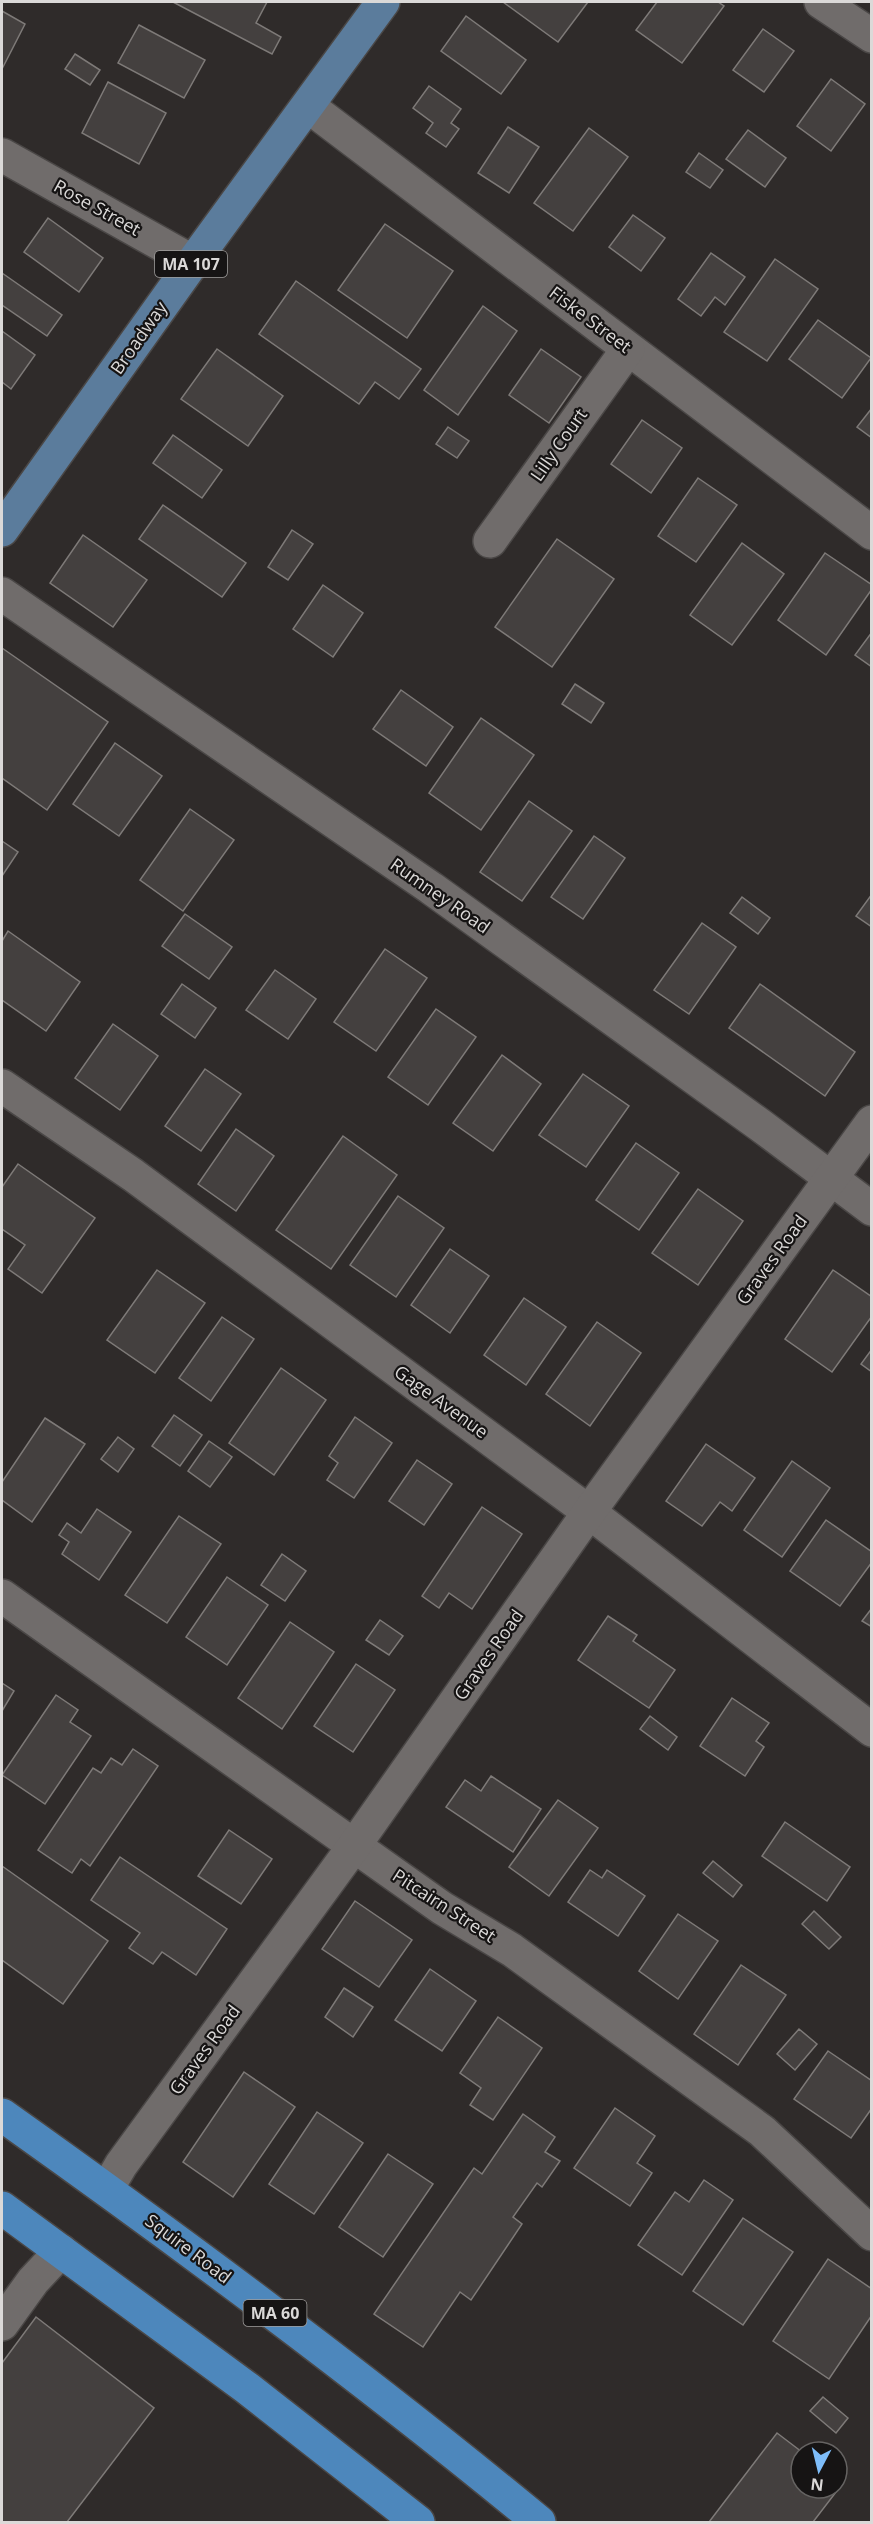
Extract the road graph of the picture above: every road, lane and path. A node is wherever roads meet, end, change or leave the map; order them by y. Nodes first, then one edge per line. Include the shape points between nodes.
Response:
1 (383, 2) edge
2 (822, 2) edge
3 (872, 36) edge
4 (308, 106) junction
5 (2, 155) edge
6 (193, 262) junction
7 (628, 349) junction
8 (2, 530) edge
9 (872, 533) edge
10 (490, 542) dead end
11 (2, 594) edge
12 (2, 1086) edge
13 (872, 1122) edge
14 (831, 1179) junction
15 (872, 1209) edge
16 (589, 1512) junction
17 (2, 1596) edge
18 (872, 1730) edge
19 (354, 1846) junction
20 (2, 2115) edge
21 (107, 2189) junction
22 (2, 2208) edge
23 (872, 2234) edge
24 (61, 2251) junction
25 (2, 2324) edge
26 (418, 2523) edge
27 (539, 2523) edge

1 - 4 main road, Broadway / MA 107
2 - 3 street
4 - 6 main road, Broadway / MA 107
4 - 7 street, Fiske Street
5 - 6 street, Rose Street
6 - 8 main road, Broadway / MA 107
7 - 9 street, Fiske Street
7 - 10 street, Lilly Court
11 - 14 street, Rumney Road via 431,888
12 - 16 street, Gage Avenue via 133,1174
13 - 14 street, Graves Road
14 - 15 street, Rumney Road
14 - 16 street, Graves Road
16 - 18 street, Gage Avenue
16 - 19 street, Graves Road
17 - 19 street, Pitcairn Street
19 - 21 street, Graves Road
19 - 23 street, Pitcairn Street via 442,1908 512,1950 762,2132
20 - 21 highway, Squire Road / MA 60
21 - 27 highway, Squire Road / MA 60 via 293,2326
22 - 24 highway
24 - 25 street
24 - 26 highway via 247,2388

